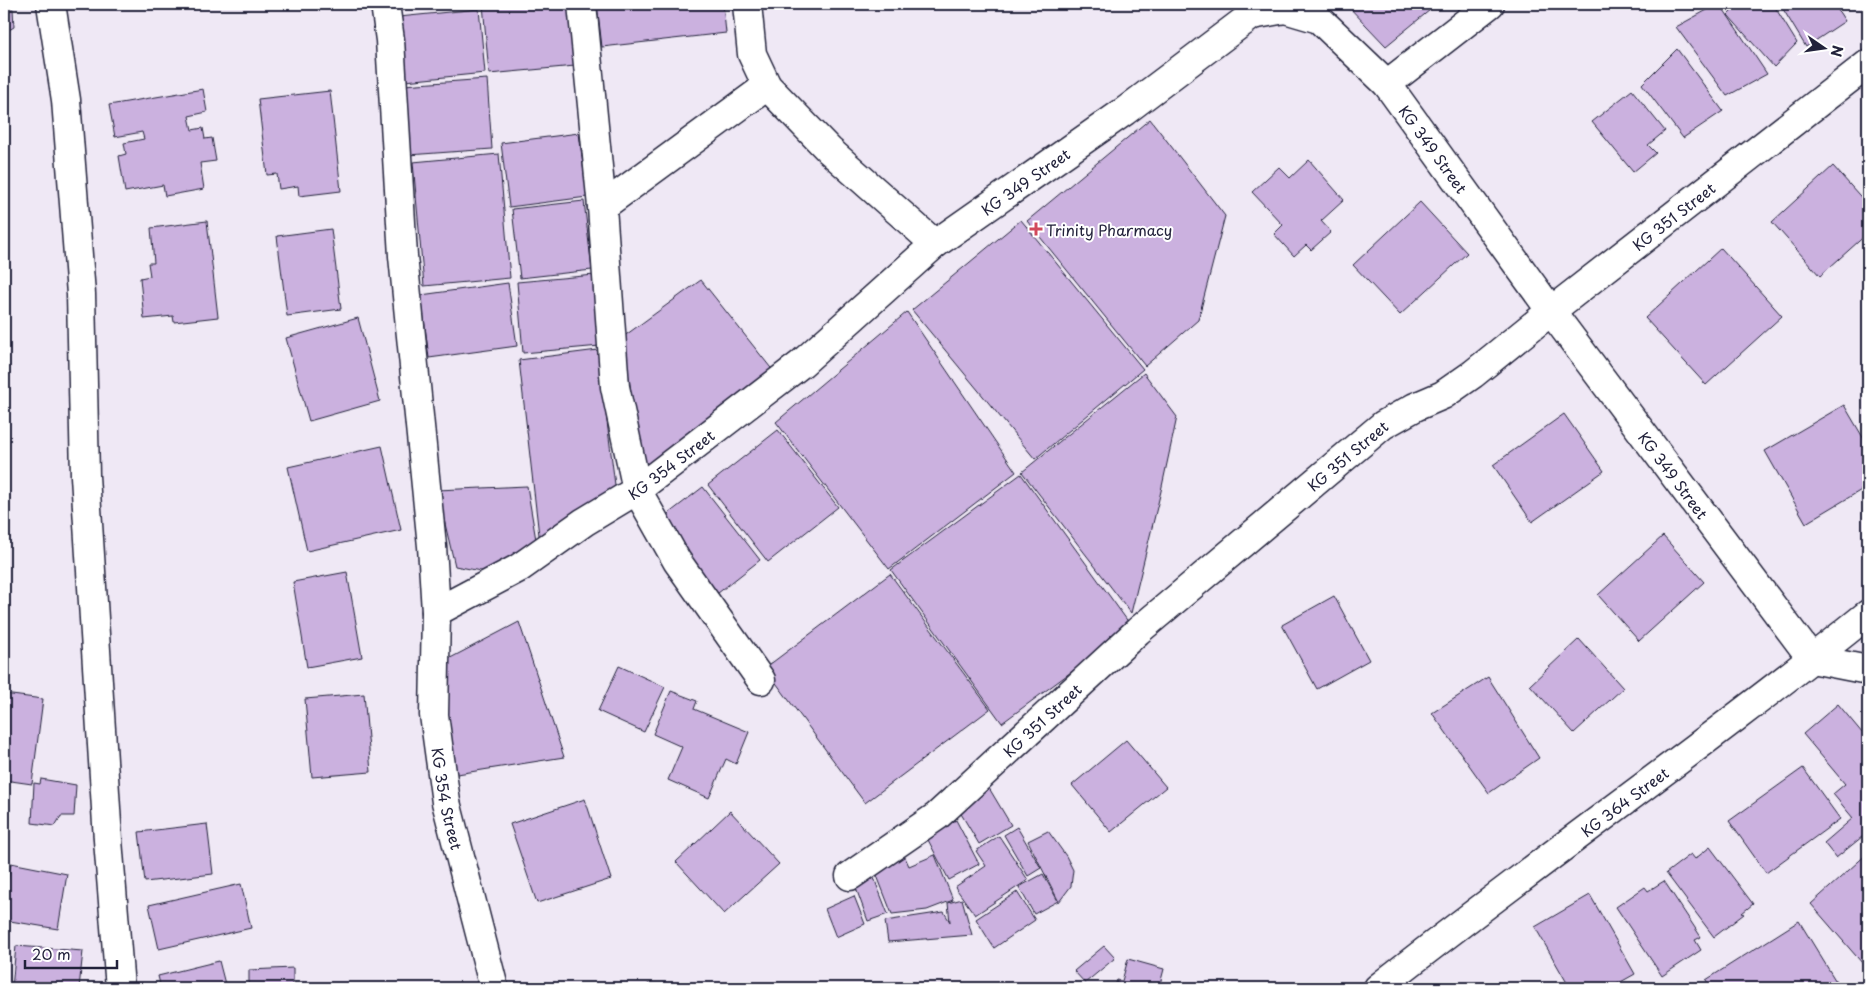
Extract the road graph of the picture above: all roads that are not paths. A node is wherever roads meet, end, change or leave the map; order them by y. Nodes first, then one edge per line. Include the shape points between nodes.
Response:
1 (51, 4) edge
2 (385, 4) edge
3 (582, 4) edge
4 (747, 4) edge
5 (1490, 4) edge
6 (1868, 64) edge
7 (1387, 84) junction
8 (767, 86) junction
9 (602, 207) junction
10 (935, 244) junction
11 (1551, 311) junction
12 (638, 490) junction
13 (436, 612) junction
14 (1868, 614) edge
15 (1812, 659) junction
16 (1868, 670) edge
17 (761, 680) dead end
18 (850, 876) dead end
19 (120, 988) edge
20 (494, 988) edge
21 (1378, 988) edge

1 - 19 street via 66,100 81,294 85,476
2 - 13 street via 403,256
3 - 9 street
4 - 8 street via 752,54
5 - 7 street
6 - 11 street, KG 351 Street
7 - 10 street, KG 349 Street via 1319,18 1285,9 1252,15 1125,111
7 - 11 street, KG 349 Street
8 - 9 street
8 - 10 street via 829,150
9 - 12 street via 615,387
10 - 12 street, KG 354 Street via 801,364
11 - 15 street, KG 349 Street
11 - 18 street, KG 351 Street via 1444,395 1383,425 1138,630 937,816
12 - 13 street, KG 354 Street via 584,522 519,568
12 - 17 street via 677,561
13 - 20 street, KG 354 Street via 434,716 446,802
14 - 15 street, KG 364 Street
15 - 16 street
15 - 21 street, KG 364 Street

